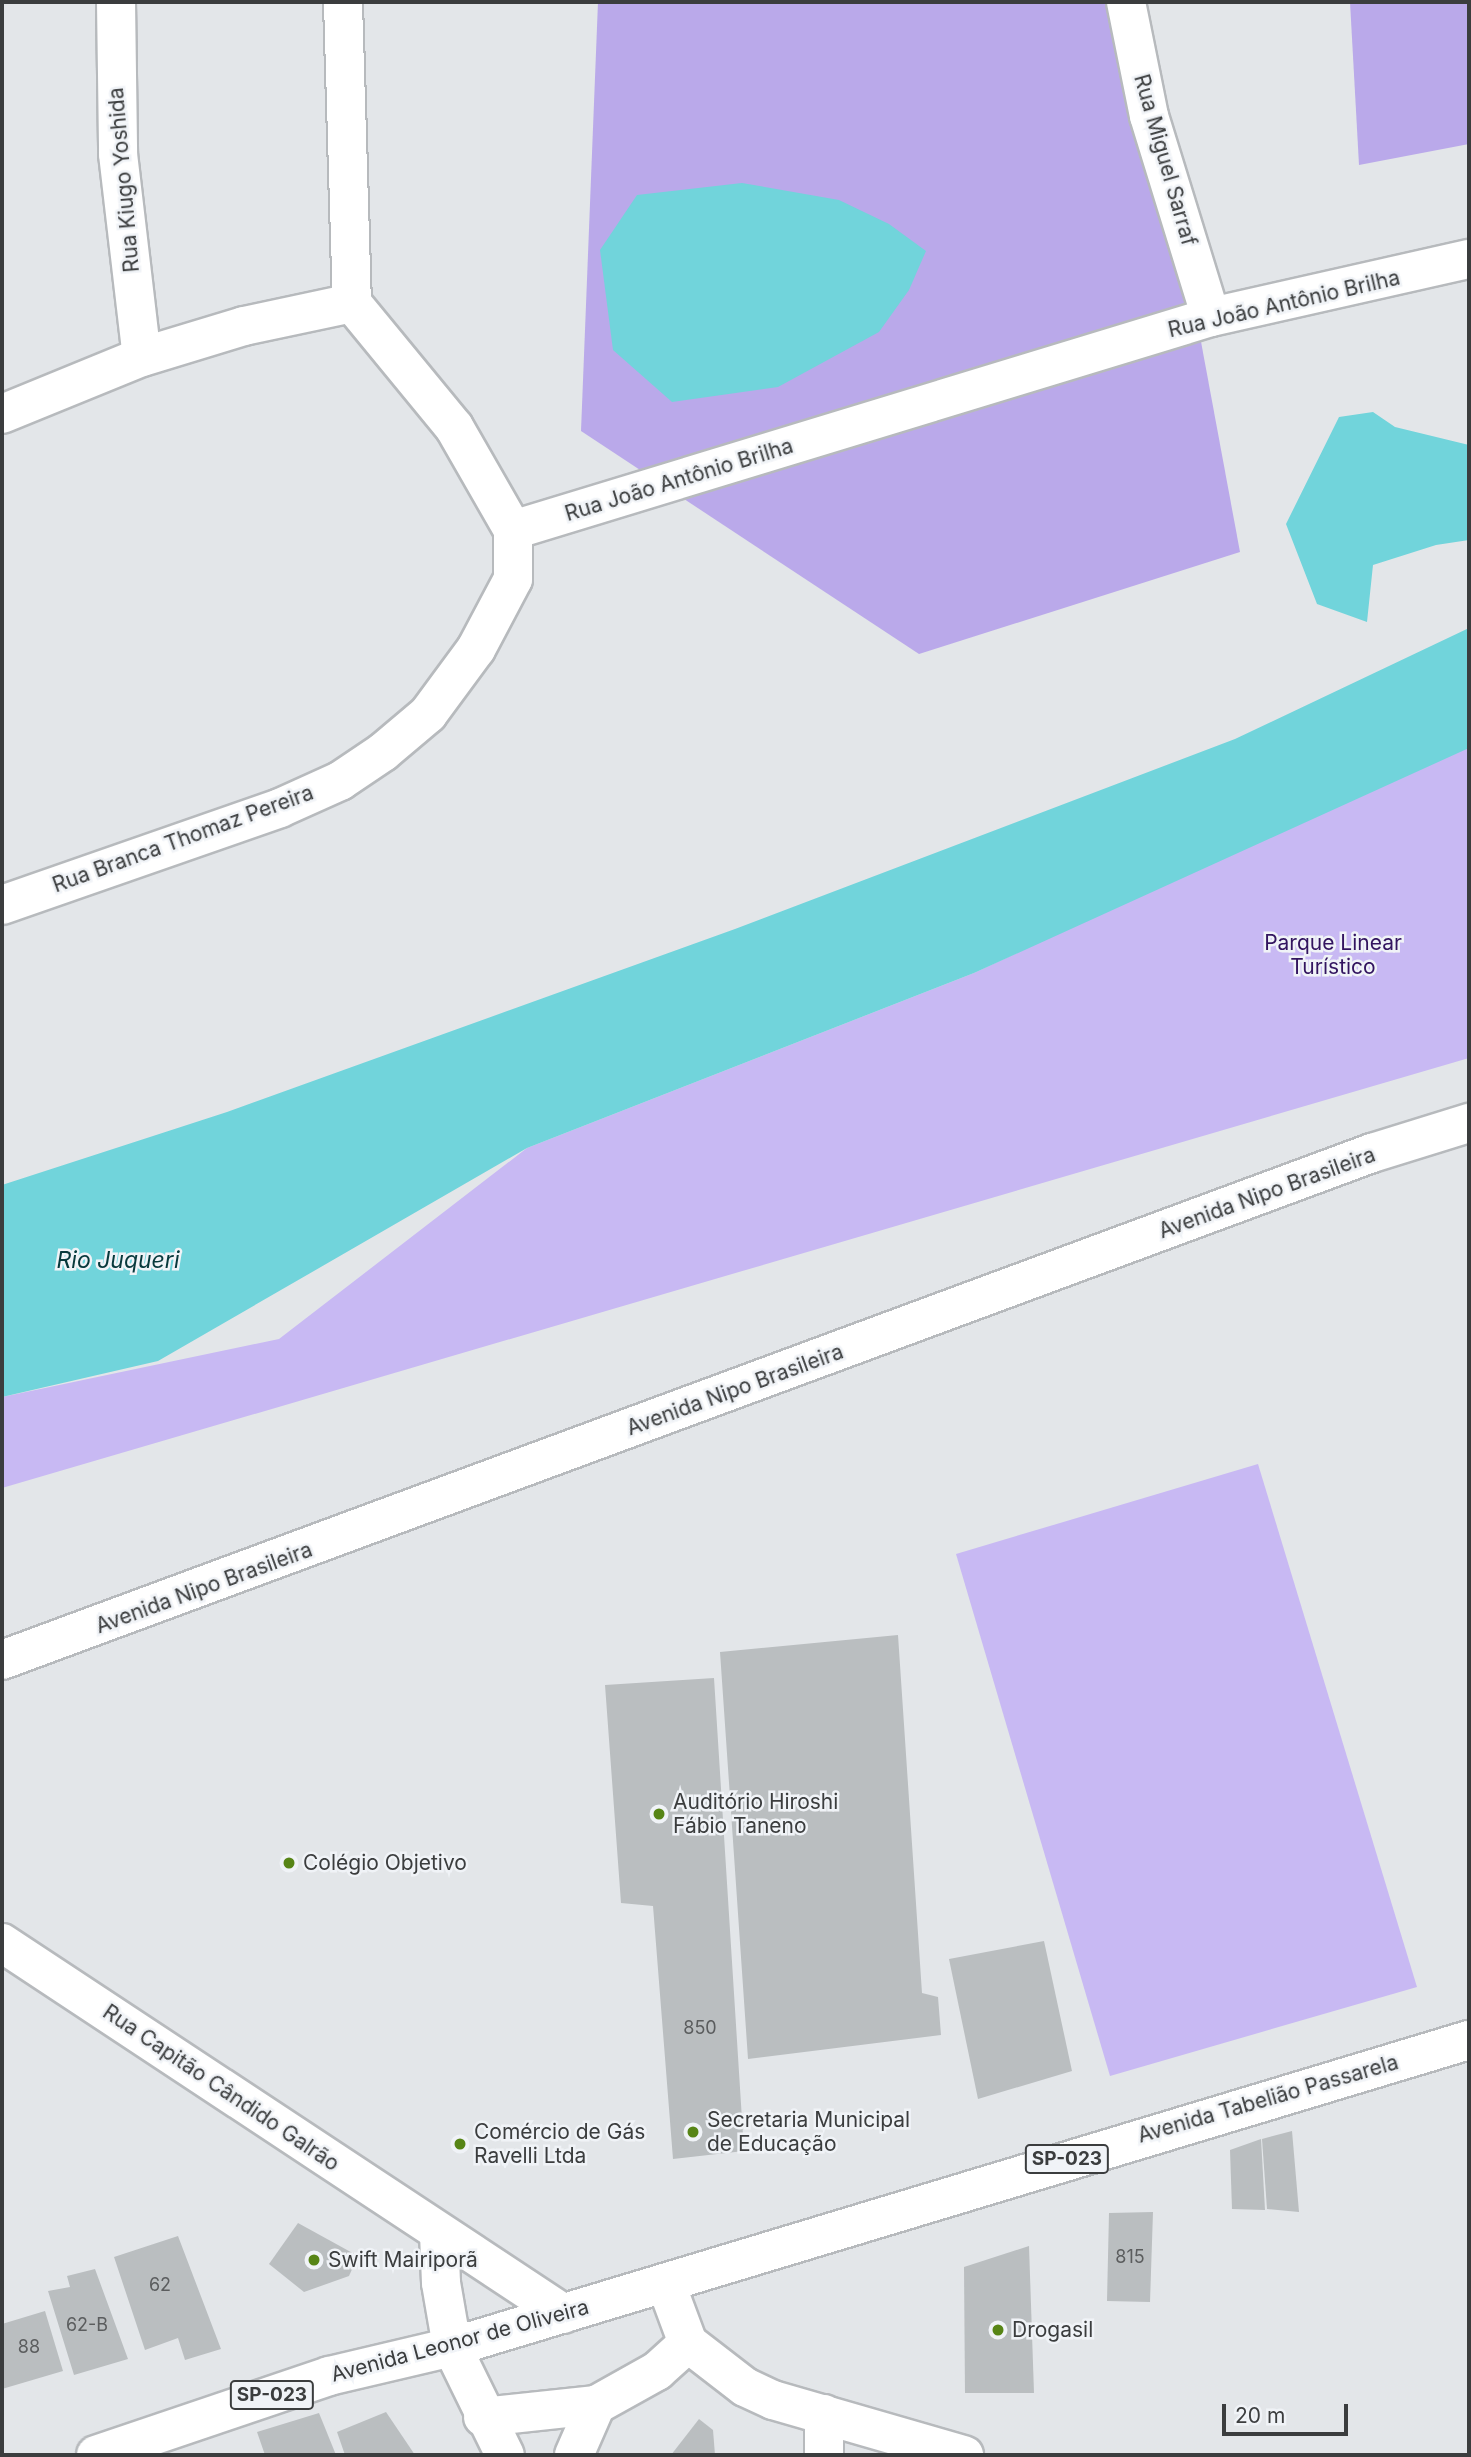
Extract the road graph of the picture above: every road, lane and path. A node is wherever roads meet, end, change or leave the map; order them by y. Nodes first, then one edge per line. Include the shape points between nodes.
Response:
1 (116, 2) edge
2 (343, 2) edge
3 (1126, 2) edge
4 (1469, 259) edge
5 (352, 303) junction
6 (1211, 317) junction
7 (142, 357) junction
8 (2, 414) edge
9 (513, 530) junction
10 (2, 905) edge
11 (1469, 1123) edge
12 (2, 1660) edge
13 (2, 1943) edge
14 (1469, 2040) edge
15 (439, 2233) junction
16 (666, 2284) junction
17 (564, 2314) junction
18 (688, 2343) junction
19 (452, 2347) junction
20 (596, 2405) junction
21 (824, 2414) junction
22 (484, 2417) junction
23 (96, 2455) edge
24 (505, 2455) edge
25 (574, 2455) edge
26 (824, 2455) edge
27 (964, 2455) edge

1 - 7 street, Rua Kiugo Yoshida via 118,154
2 - 5 street
3 - 6 street, Rua Miguel Sarraf via 1149,116
4 - 6 street, Rua João Antônio Brilha
5 - 7 street via 244,326
5 - 9 street via 454,427
6 - 9 street, Rua João Antônio Brilha
7 - 8 street
9 - 10 street, Rua Branca Thomaz Pereira via 513,579 475,649 428,714 383,752 340,781 280,808
11 - 12 street, Avenida Nipo Brasileira via 1372,1153
13 - 15 street, Rua Capitão Cândido Galrão
14 - 16 street, Avenida Tabelião Passarela / SP-023 via 763,2250
15 - 17 street, Rua Capitão Cândido Galrão
15 - 19 street via 441,2283
16 - 17 street, Avenida Leonor de Oliveira / SP-023
16 - 18 street
17 - 19 street, Avenida Leonor de Oliveira / SP-023
18 - 20 street via 657,2371
18 - 21 street via 745,2387
19 - 22 street
19 - 23 street, Avenida Leonor de Oliveira / SP-023 via 329,2376
20 - 22 street
20 - 25 street
21 - 26 street
21 - 27 street
22 - 24 street

